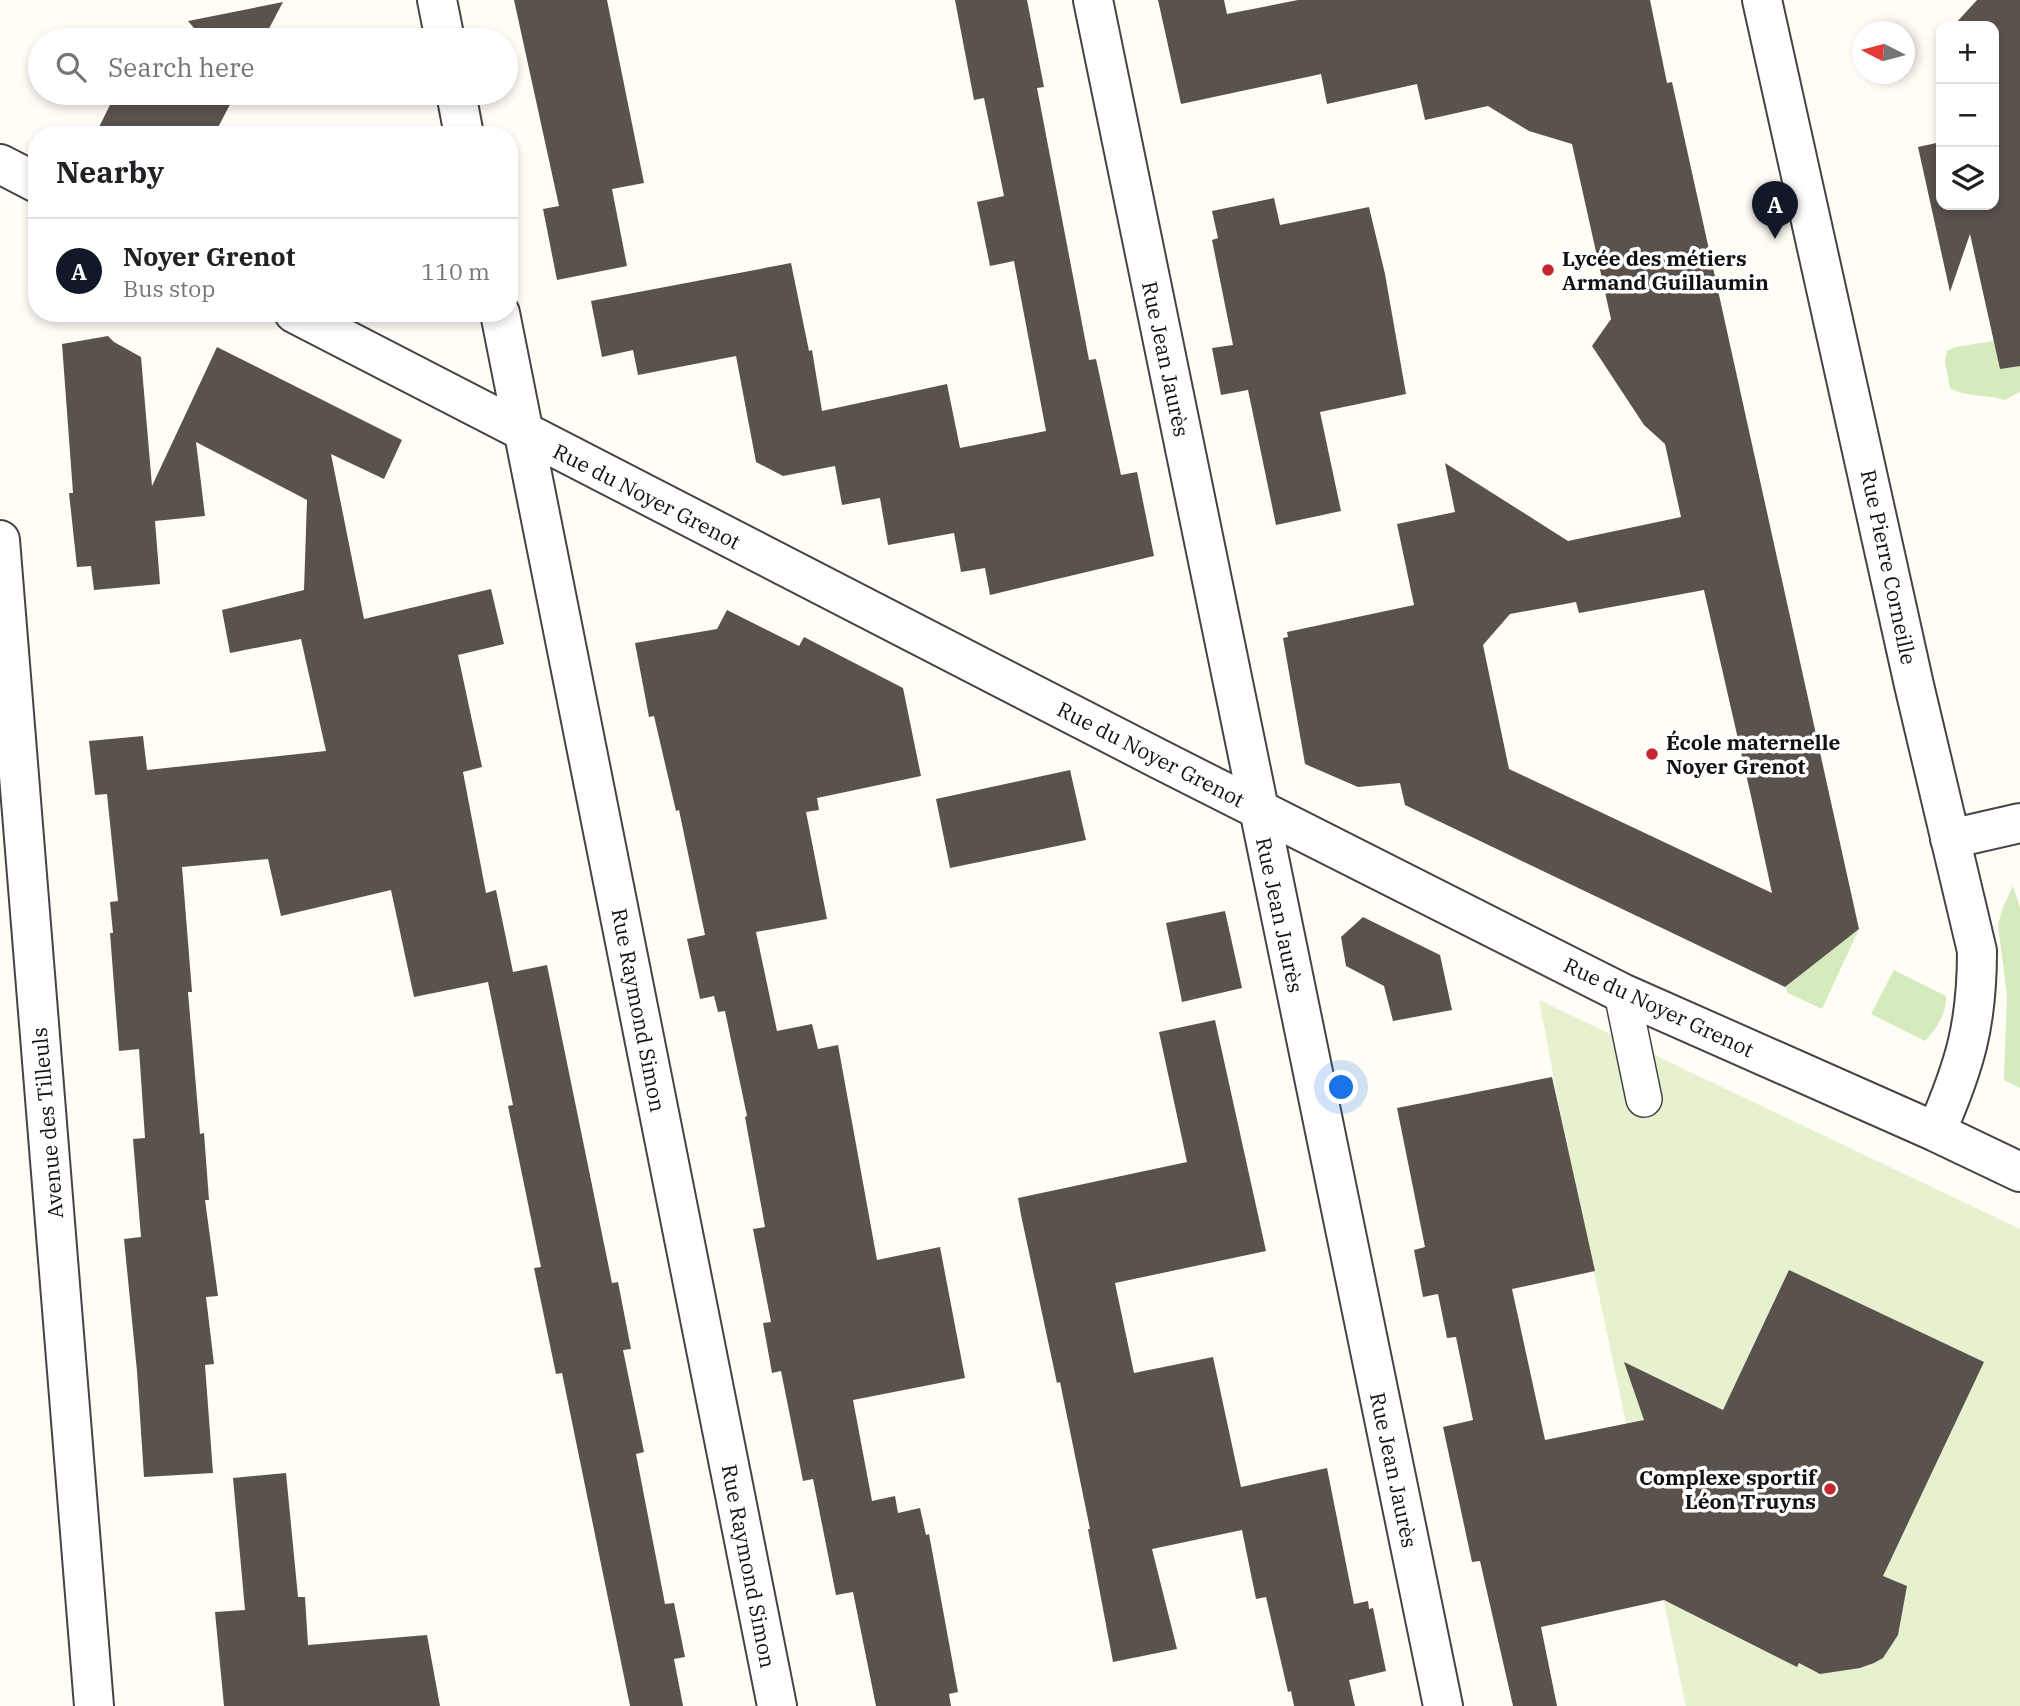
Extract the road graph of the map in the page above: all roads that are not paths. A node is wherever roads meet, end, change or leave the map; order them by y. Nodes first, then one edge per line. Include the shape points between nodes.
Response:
1 (437, 0) edge
2 (1093, 0) edge
3 (1762, 0) edge
4 (443, 28) edge
5 (458, 105) edge
6 (462, 126) edge
7 (0, 164) edge
8 (28, 178) edge
9 (311, 322) edge
10 (502, 322) edge
11 (525, 433) junction
12 (0, 540) edge
13 (1258, 808) junction
14 (2020, 823) edge
15 (1950, 839) junction
16 (1622, 993) junction
17 (1643, 1099) dead end
18 (1936, 1132) junction
19 (2020, 1172) edge
20 (94, 1706) edge
21 (777, 1706) edge
22 (1443, 1706) edge

1 - 4 street
2 - 13 street, Rue Jean Jaurès
3 - 15 street, Rue Pierre Corneille
5 - 6 street
7 - 8 street
9 - 11 street, Rue du Noyer Grenot
10 - 11 street, Rue Raymond Simon
11 - 13 street, Rue du Noyer Grenot
11 - 21 street, Rue Raymond Simon
12 - 20 street, Avenue des Tilleuls
13 - 16 street, Rue du Noyer Grenot
13 - 22 street, Rue Jean Jaurès
14 - 15 street
15 - 18 street, Rue Pierre Corneille via 1977,951 1977,987 1968,1048
16 - 17 lane
16 - 18 street, Rue du Noyer Grenot
18 - 19 street, Rue du Noyer Grenot

